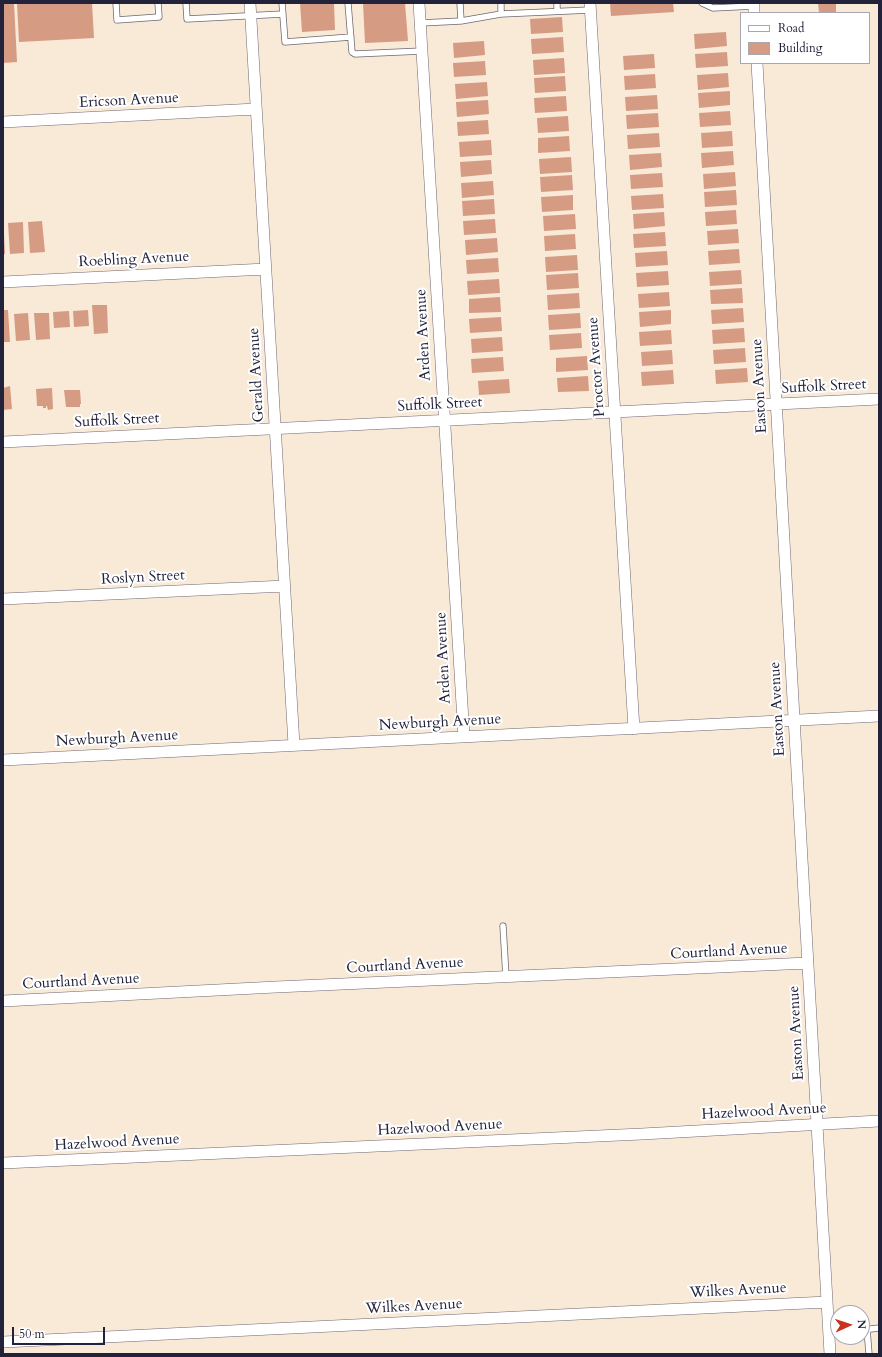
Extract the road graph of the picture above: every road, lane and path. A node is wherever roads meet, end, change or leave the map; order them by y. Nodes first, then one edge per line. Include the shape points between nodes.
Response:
1 (116, 3) edge
2 (158, 3) edge
3 (186, 3) edge
4 (250, 3) edge
5 (282, 3) edge
6 (348, 3) edge
7 (419, 3) edge
8 (460, 3) edge
9 (500, 3) edge
10 (557, 3) edge
11 (702, 3) edge
12 (590, 6) edge
13 (754, 7) edge
14 (557, 11) junction
15 (283, 14) junction
16 (501, 14) junction
17 (250, 16) junction
18 (461, 21) junction
19 (420, 23) junction
20 (351, 37) junction
21 (422, 51) junction
22 (757, 64) edge
23 (256, 109) junction
24 (3, 122) edge
25 (266, 269) junction
26 (3, 282) edge
27 (879, 399) edge
28 (776, 404) junction
29 (615, 412) junction
30 (445, 420) junction
31 (276, 428) junction
32 (3, 442) edge
33 (285, 586) junction
34 (3, 599) edge
35 (879, 716) edge
36 (794, 721) junction
37 (634, 729) junction
38 (464, 737) junction
39 (294, 745) junction
40 (3, 760) edge
41 (503, 926) dead end
42 (808, 963) junction
43 (506, 977) junction
44 (3, 1001) edge
45 (879, 1121) edge
46 (817, 1124) junction
47 (3, 1164) edge
48 (827, 1302) junction
49 (830, 1315) edge
50 (3, 1342) edge

1 - 2 lane via 117,20 159,17
3 - 17 lane via 187,19
4 - 17 street, Gerald Avenue
5 - 15 lane
6 - 20 lane
7 - 19 street, Arden Avenue
8 - 18 lane
9 - 16 lane
10 - 14 lane
11 - 13 lane via 713,8
12 - 14 lane
12 - 29 street, Proctor Avenue
14 - 16 lane
15 - 17 lane
15 - 20 lane via 285,42
16 - 18 lane
17 - 23 street, Gerald Avenue
18 - 19 lane
19 - 21 street, Arden Avenue
20 - 21 lane via 352,52 355,54
21 - 30 street, Arden Avenue
22 - 28 street, Easton Avenue
23 - 24 street, Ericson Avenue
23 - 25 street, Gerald Avenue
25 - 26 street, Roebling Avenue
25 - 31 street, Gerald Avenue
27 - 28 street, Suffolk Street
28 - 29 street, Suffolk Street
28 - 36 street, Easton Avenue
29 - 30 street, Suffolk Street
29 - 37 street, Proctor Avenue
30 - 31 street, Suffolk Street
30 - 38 street, Arden Avenue
31 - 32 street, Suffolk Street
31 - 33 street, Gerald Avenue
33 - 34 street, Roslyn Street
33 - 39 street, Gerald Avenue
35 - 36 street, Newburgh Avenue
36 - 37 street, Newburgh Avenue
36 - 42 street, Easton Avenue
37 - 38 street, Newburgh Avenue
38 - 39 street, Newburgh Avenue
39 - 40 street, Newburgh Avenue
41 - 43 lane
42 - 43 street, Courtland Avenue
42 - 46 street, Easton Avenue
43 - 44 street, Courtland Avenue
45 - 46 street, Hazelwood Avenue
46 - 47 street, Hazelwood Avenue
46 - 48 street, Easton Avenue
48 - 49 street, Easton Avenue
48 - 50 street, Wilkes Avenue

